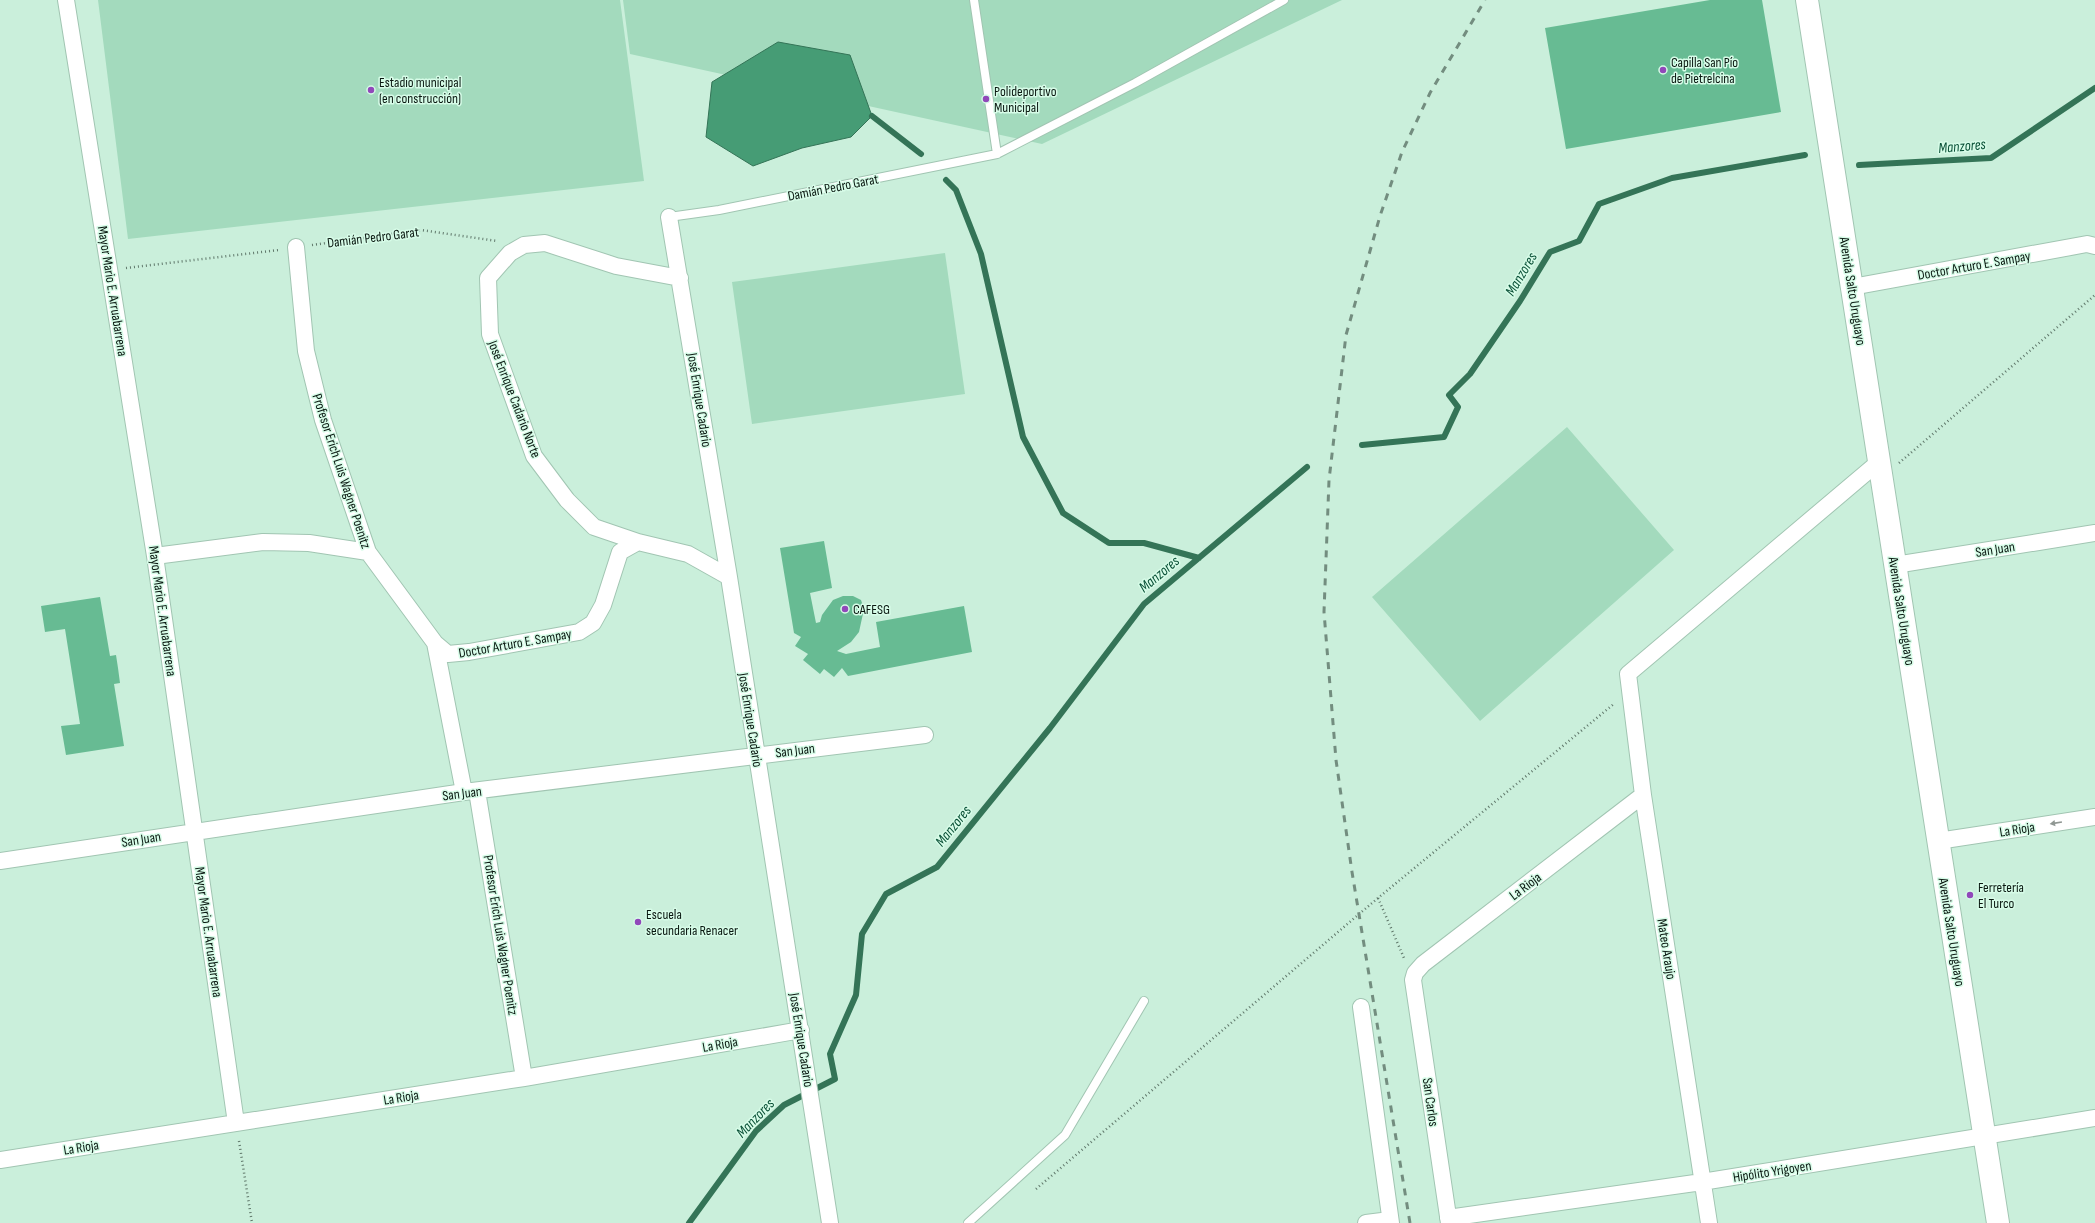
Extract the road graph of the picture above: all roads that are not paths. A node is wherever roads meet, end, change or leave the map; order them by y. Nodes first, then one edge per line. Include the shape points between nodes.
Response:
1 (66, 0) edge
2 (974, 0) edge
3 (1284, 0) edge
4 (1810, 0) edge
5 (997, 154) junction
6 (669, 217) joint
7 (2095, 246) edge
8 (296, 247) road end
9 (680, 278) junction
10 (1852, 287) junction
11 (1881, 469) junction
12 (2095, 533) edge
13 (638, 542) junction
14 (368, 552) junction
15 (155, 556) junction
16 (1895, 565) junction
17 (729, 577) junction
18 (435, 643) junction
19 (925, 735) dead end
20 (756, 755) junction
21 (471, 792) junction
22 (1643, 795) junction
23 (2095, 817) edge
24 (195, 831) junction
25 (1938, 841) junction
26 (0, 861) edge
27 (1413, 980) joint
28 (1144, 1001) dead end
29 (1361, 1007) dead end
30 (801, 1030) junction
31 (524, 1078) junction
32 (2095, 1118) edge
33 (236, 1123) junction
34 (1984, 1137) junction
35 (0, 1160) edge
36 (1702, 1182) junction
37 (1390, 1221) edge
38 (1449, 1221) edge
39 (830, 1223) edge
40 (968, 1223) edge
41 (1366, 1223) edge
42 (1709, 1223) edge
43 (1998, 1223) edge

1 - 15 street, Mayor Mario E. Arruabarrena
2 - 5 lane
3 - 5 lane, Damián Pedro Garat via 1135,83
4 - 10 main road, Avenida Salto Uruguayo
5 - 6 lane, Damián Pedro Garat via 719,210
6 - 9 street, José Enrique Cadario
7 - 10 street, Doctor Arturo E. Sampay via 2087,244
8 - 14 street, Profesor Erich Luis Wagner Poenitz via 306,351 323,420
9 - 13 street, José Enrique Cadario Norte via 616,266 545,243 524,245 510,253 488,278 490,334 534,456 568,500 594,527
9 - 17 street, José Enrique Cadario
10 - 11 main road, Avenida Salto Uruguayo
11 - 16 main road, Avenida Salto Uruguayo
11 - 22 street, Mateo Araujo via 1628,674
12 - 16 street, San Juan
13 - 17 street via 688,554
13 - 18 street, Doctor Arturo E. Sampay via 620,552 603,605 593,623 579,632 448,654
14 - 15 street via 309,543 263,542
14 - 18 street, Profesor Erich Luis Wagner Poenitz
15 - 24 street, Mayor Mario E. Arruabarrena
16 - 25 main road, Avenida Salto Uruguayo
17 - 20 street, José Enrique Cadario
18 - 21 street, Profesor Erich Luis Wagner Poenitz
19 - 20 street, San Juan
20 - 21 street, San Juan
20 - 30 street, José Enrique Cadario
21 - 24 street, San Juan
21 - 31 street, Profesor Erich Luis Wagner Poenitz
22 - 27 street, La Rioja via 1423,964 1415,973
22 - 36 street, Mateo Araujo
23 -> 25 street, La Rioja
24 - 26 street, San Juan
24 - 33 street, Mayor Mario E. Arruabarrena
25 - 34 main road, Avenida Salto Uruguayo
27 - 38 street, San Carlos
28 - 40 lane via 1065,1135
29 - 37 street
30 - 31 street, La Rioja
30 - 39 street, José Enrique Cadario
31 - 33 street, La Rioja
32 - 34 street, Hipólito Yrigoyen
33 - 35 street, La Rioja
34 - 36 street, Hipólito Yrigoyen
34 - 43 main road, Avenida Salto Uruguayo
36 - 38 street, Hipólito Yrigoyen
36 - 42 street, Mateo Araujo
37 - 41 street

